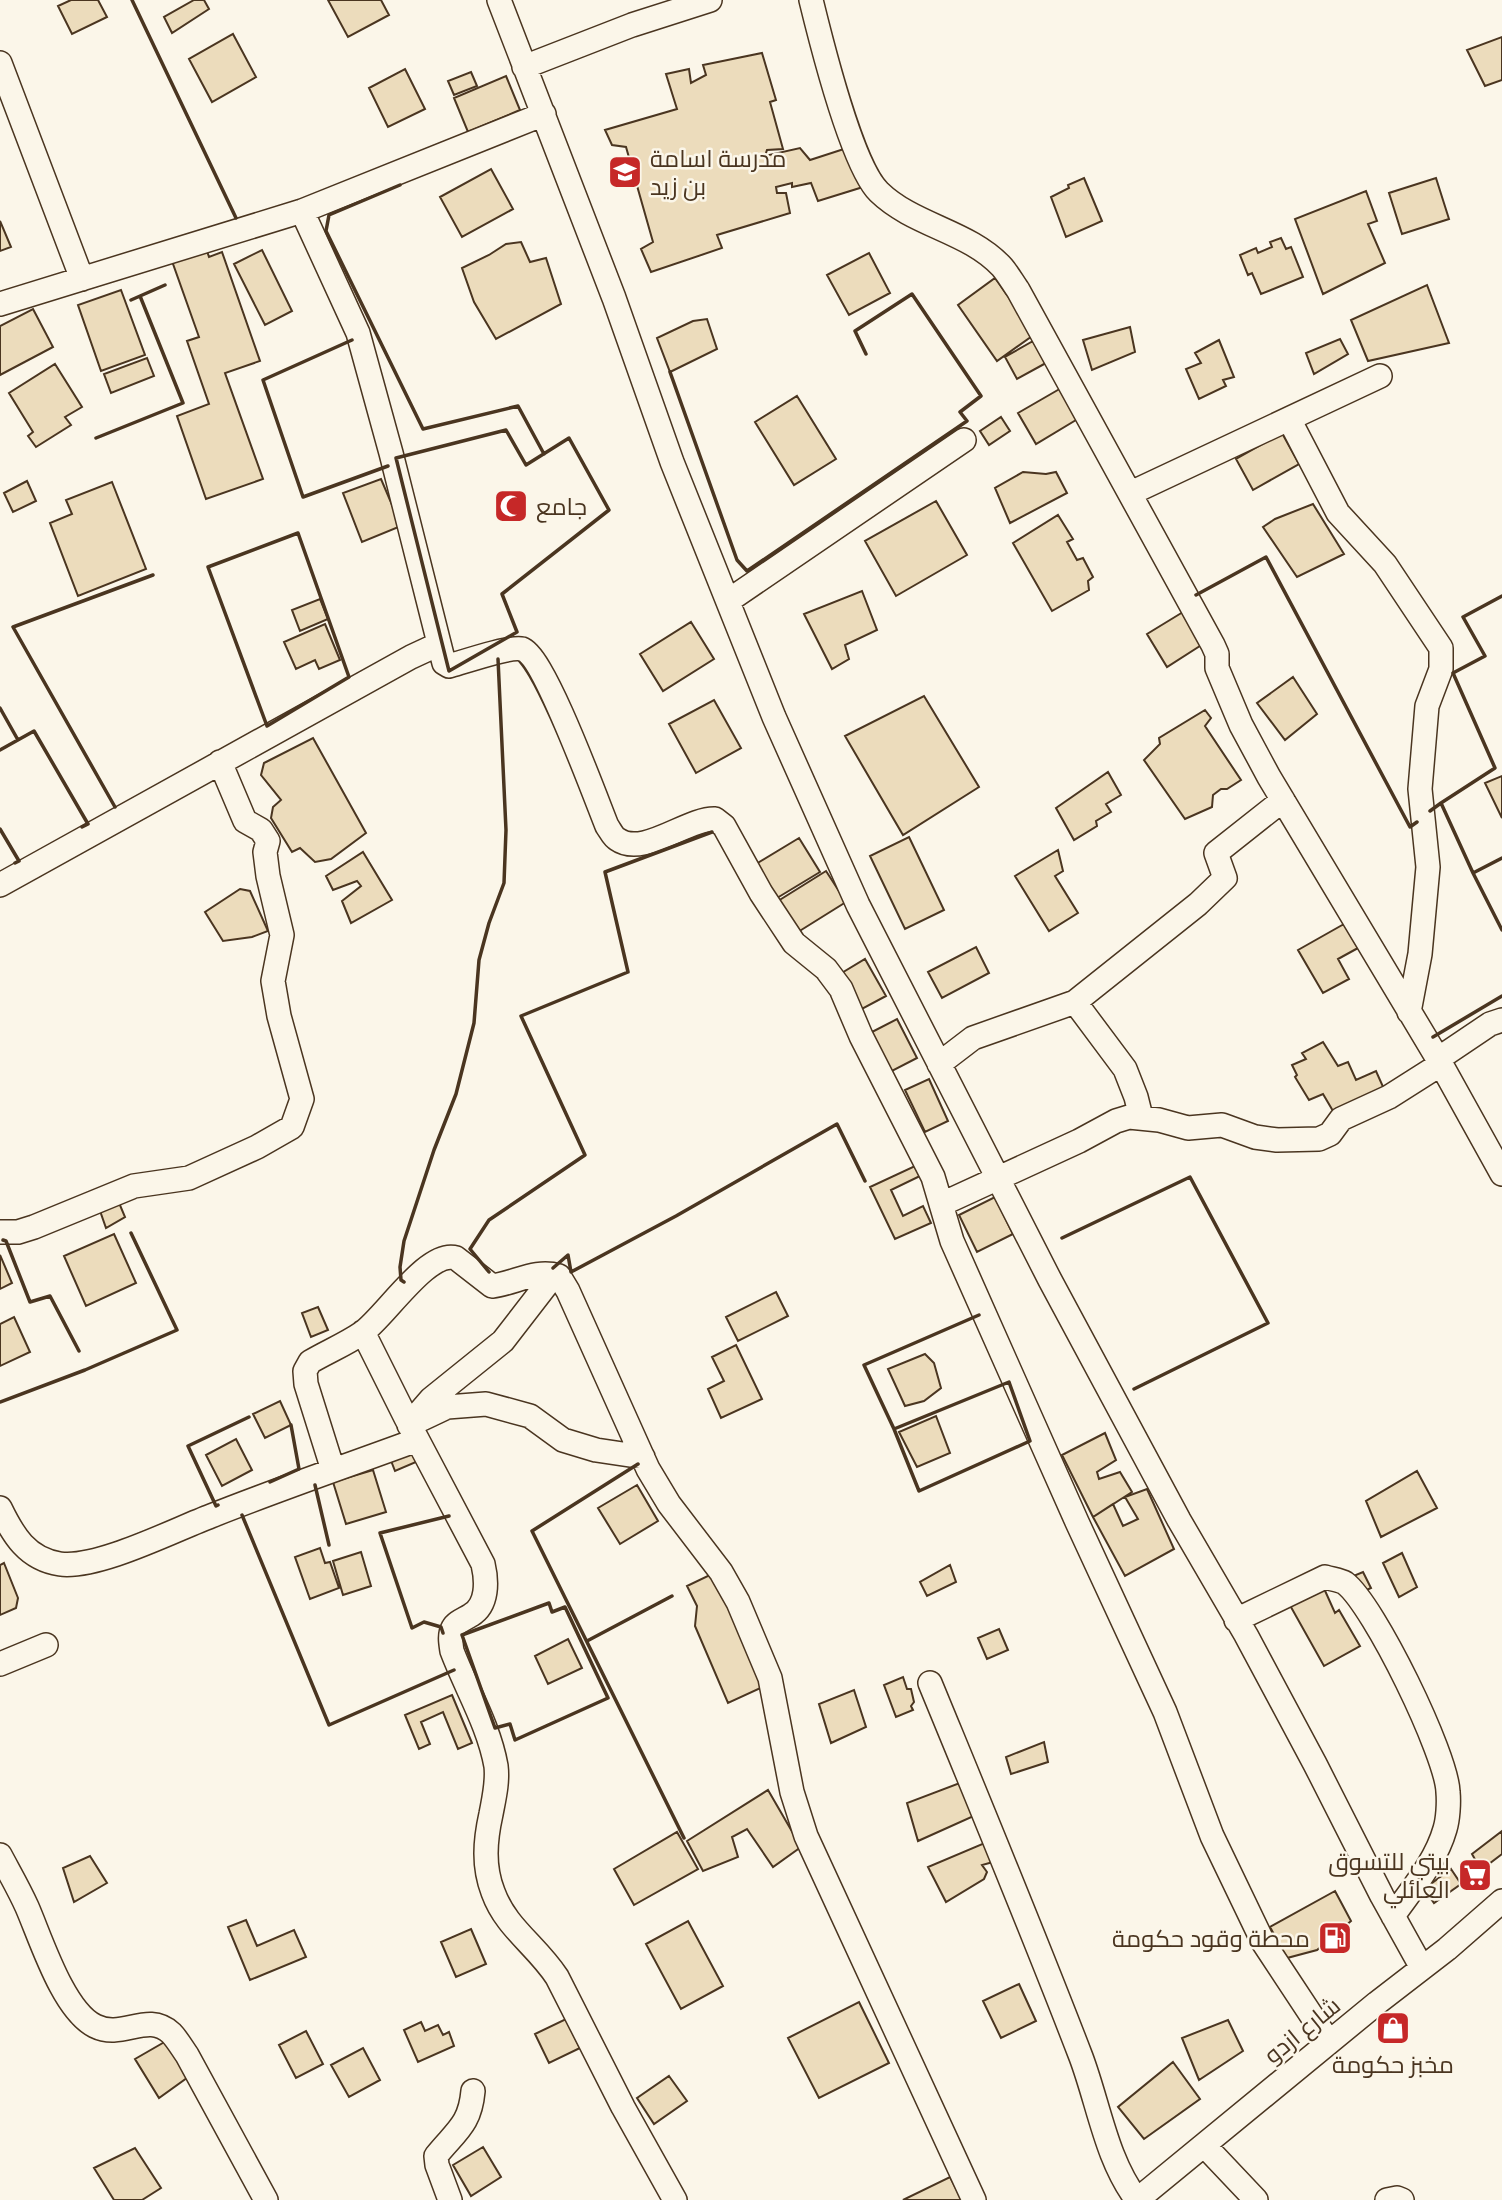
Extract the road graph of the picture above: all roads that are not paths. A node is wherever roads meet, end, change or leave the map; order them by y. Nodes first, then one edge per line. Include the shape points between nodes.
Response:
1 (499, 0) edge
2 (710, 0) edge
3 (811, 0) edge
4 (0, 62) edge
5 (524, 67) junction
6 (544, 114) junction
7 (302, 211) junction
8 (82, 279) junction
9 (0, 304) edge
10 (1380, 376) dead end
11 (1289, 419) junction
12 (964, 440) dead end
13 (1131, 492) junction
14 (727, 601) junction
15 (439, 644) junction
16 (220, 762) junction
17 (1283, 800) junction
18 (0, 885) edge
19 (1075, 1002) junction
20 (1409, 1012) junction
21 (1502, 1020) edge
22 (1439, 1061) junction
23 (939, 1064) junction
24 (1142, 1117) junction
25 (1502, 1174) edge
26 (998, 1178) junction
27 (942, 1204) junction
28 (0, 1231) edge
29 (554, 1275) junction
30 (363, 1332) junction
31 (413, 1432) junction
32 (643, 1457) junction
33 (333, 1470) junction
34 (0, 1508) edge
35 (1236, 1620) junction
36 (46, 1645) dead end
37 (0, 1664) edge
38 (930, 1683) dead end
39 (0, 1855) edge
40 (1502, 1901) edge
41 (1394, 1916) junction
42 (1422, 1968) junction
43 (1329, 2042) junction
44 (473, 2091) dead end
45 (1204, 2144) junction
46 (266, 2200) edge
47 (450, 2200) edge
48 (675, 2200) edge
49 (974, 2200) edge
50 (1137, 2200) edge
51 (1255, 2200) edge
52 (1387, 2200) edge
53 (1402, 2200) edge

1 - 5 street
2 - 5 street
3 - 13 street via 866,176 895,204 981,249 1003,268
4 - 8 street
5 - 6 street
6 - 7 street
6 - 14 street
7 - 8 street
7 - 15 street via 358,333
8 - 9 street
10 - 11 street
11 - 13 street
11 - 20 street via 1338,513 1385,564 1441,648 1441,670 1427,706 1420,789 1428,867
12 - 14 street
13 - 17 street via 1213,645 1217,668 1241,725
14 - 23 street via 858,905
15 - 16 street
15 - 27 street via 446,666 512,649 523,649 533,657 616,839 641,845 703,818 716,818 724,826 787,934 841,989
16 - 18 street
16 - 28 street via 245,821 261,830 268,841 268,876 282,935 272,981 302,1099 292,1127 189,1178 134,1186 34,1227
17 - 19 street via 1216,853 1225,878
17 - 20 street
19 - 23 street via 973,1038
19 - 24 street via 1125,1069
20 - 22 street
21 - 22 street
22 - 24 street via 1389,1097 1340,1119 1319,1139 1277,1140 1222,1125 1188,1128
22 - 25 street
23 - 26 street
24 - 26 street via 1116,1121
26 - 27 street
26 - 35 street
27 - 43 street via 952,1241 1165,1712 1212,1836 1263,1942
29 - 30 street via 529,1275 492,1286 456,1258 442,1257
29 - 31 street via 503,1341 431,1399
29 - 32 street via 568,1291
30 - 31 street
30 - 33 street via 310,1362 305,1371
31 - 32 street via 447,1407 486,1404 530,1416 563,1440 596,1451
31 - 33 street
31 - 48 street via 483,1564 486,1579 484,1598 475,1613 459,1622 450,1636 496,1766 484,1857 493,1893 509,1923 556,1977
32 - 49 street via 669,1504 703,1546 738,1602 770,1678 792,1792 806,1836
33 - 34 street via 136,1547 71,1564 45,1560 26,1549
35 - 41 street
35 - 41 street via 1325,1577 1344,1582 1364,1605 1403,1675 1426,1720 1448,1791 1445,1829
36 - 37 street
38 - 50 street via 1082,2061 1113,2158
39 - 46 street via 75,2008 94,2025 114,2032 142,2024 159,2025 171,2033
40 - 42 street, شارع ازدو
41 - 42 street
42 - 43 street, شارع ازدو
43 - 45 street, شارع ازدو
44 - 47 street via 466,2124 436,2156
45 - 50 street, شارع ازدو
45 - 51 street
52 - 53 street

